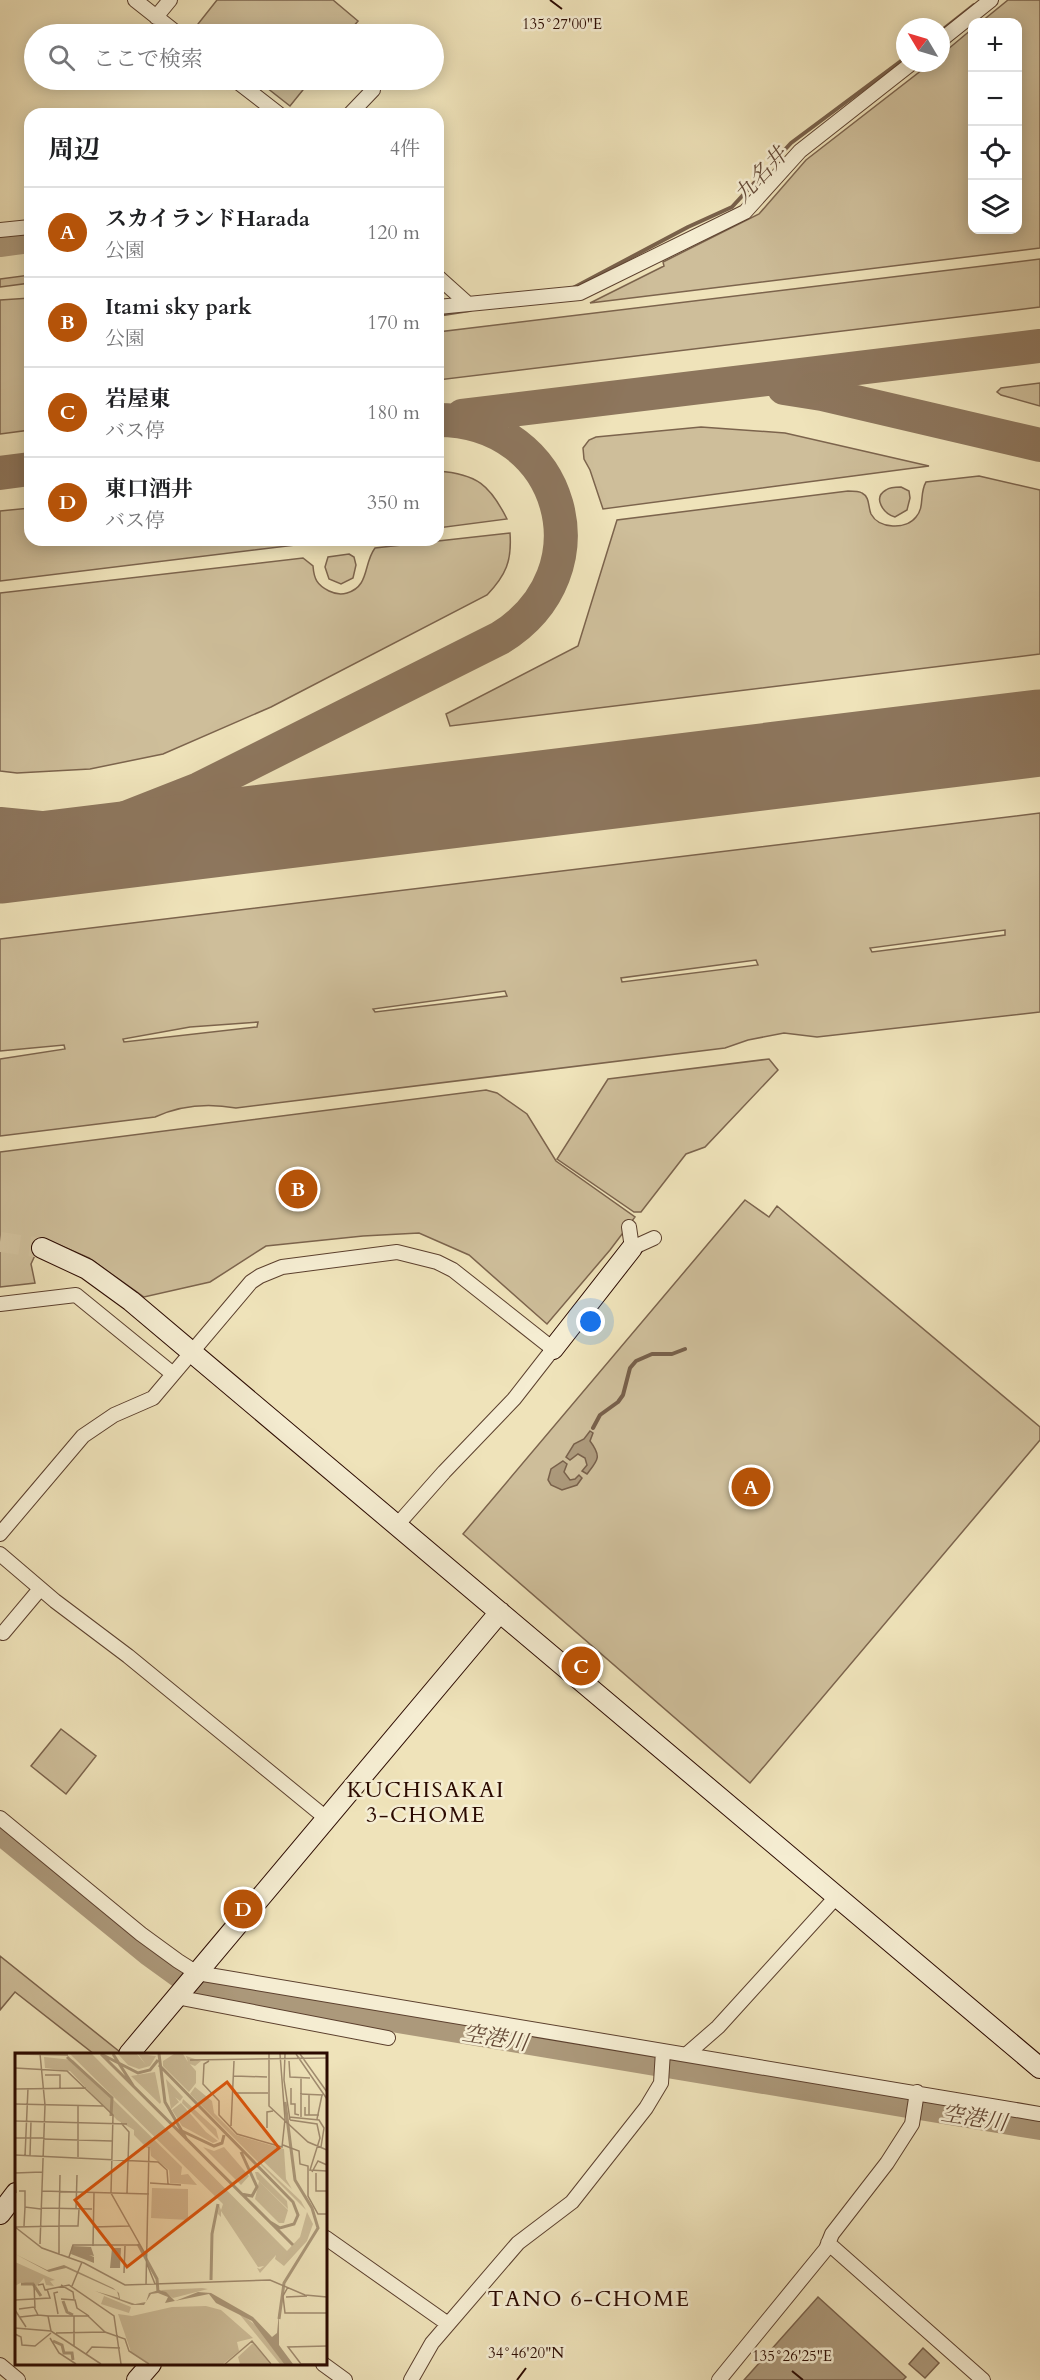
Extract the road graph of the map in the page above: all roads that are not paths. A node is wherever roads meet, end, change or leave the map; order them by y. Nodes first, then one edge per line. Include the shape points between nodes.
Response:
1 (135, 0) edge
2 (170, 0) edge
3 (991, 0) edge
4 (156, 17) junction
5 (165, 24) edge
6 (950, 33) edge
7 (901, 72) edge
8 (249, 90) edge
9 (373, 90) dead end
10 (271, 108) edge
11 (356, 108) edge
12 (24, 228) edge
13 (0, 230) edge
14 (444, 282) edge
15 (467, 303) junction
16 (444, 306) edge
17 (629, 1227) dead end
18 (654, 1238) dead end
19 (42, 1248) tunnel mouth
20 (632, 1248) junction
21 (0, 1304) edge
22 (553, 1349) junction
23 (191, 1351) junction
24 (173, 1374) junction
25 (398, 1524) junction
26 (0, 1534) edge
27 (0, 1554) edge
28 (40, 1589) junction
29 (500, 1612) junction
30 (3, 1634) dead end
31 (0, 1818) edge
32 (326, 1818) junction
33 (837, 1896) junction
34 (187, 1985) junction
35 (388, 2038) dead end
36 (131, 2053) edge
37 (663, 2054) junction
38 (687, 2054) junction
39 (1040, 2068) edge
40 (917, 2095) junction
41 (1040, 2114) edge
42 (15, 2194) edge
43 (0, 2214) edge
44 (327, 2239) edge
45 (828, 2243) junction
46 (448, 2324) junction
47 (0, 2365) edge
48 (150, 2365) edge
49 (324, 2365) edge
50 (18, 2380) edge
51 (137, 2380) edge
52 (345, 2380) edge
53 (411, 2380) edge
54 (719, 2380) edge
55 (983, 2380) edge

1 - 4 street
2 - 4 street
3 - 6 street
4 - 5 street
7 - 15 street via 800,152 745,212 580,293
8 - 10 street
9 - 11 street
12 - 13 street
14 - 15 street
15 - 16 street
17 - 20 street
18 - 20 street
19 - 23 street via 87,1269
20 - 22 street
21 - 24 street via 76,1295
22 - 23 street via 453,1270 397,1252 282,1267 260,1276
22 - 25 street via 514,1399
23 - 24 street
23 - 25 street
24 - 26 street via 153,1398 114,1415 83,1436
25 - 29 street
27 - 28 street
28 - 30 street
28 - 32 street
29 - 32 street
29 - 33 street
31 - 34 street via 178,1961
32 - 34 street
33 - 38 street via 718,2027
33 - 39 street
34 - 35 street
34 - 36 street
34 - 37 street
37 - 38 street
37 - 46 street via 661,2084 572,2202 518,2243
38 - 40 street
40 - 41 street
40 - 45 street via 913,2120
42 - 43 street
44 - 46 street
45 - 54 street
45 - 55 street
46 - 53 street
47 - 50 street
48 - 51 street
49 - 52 street

